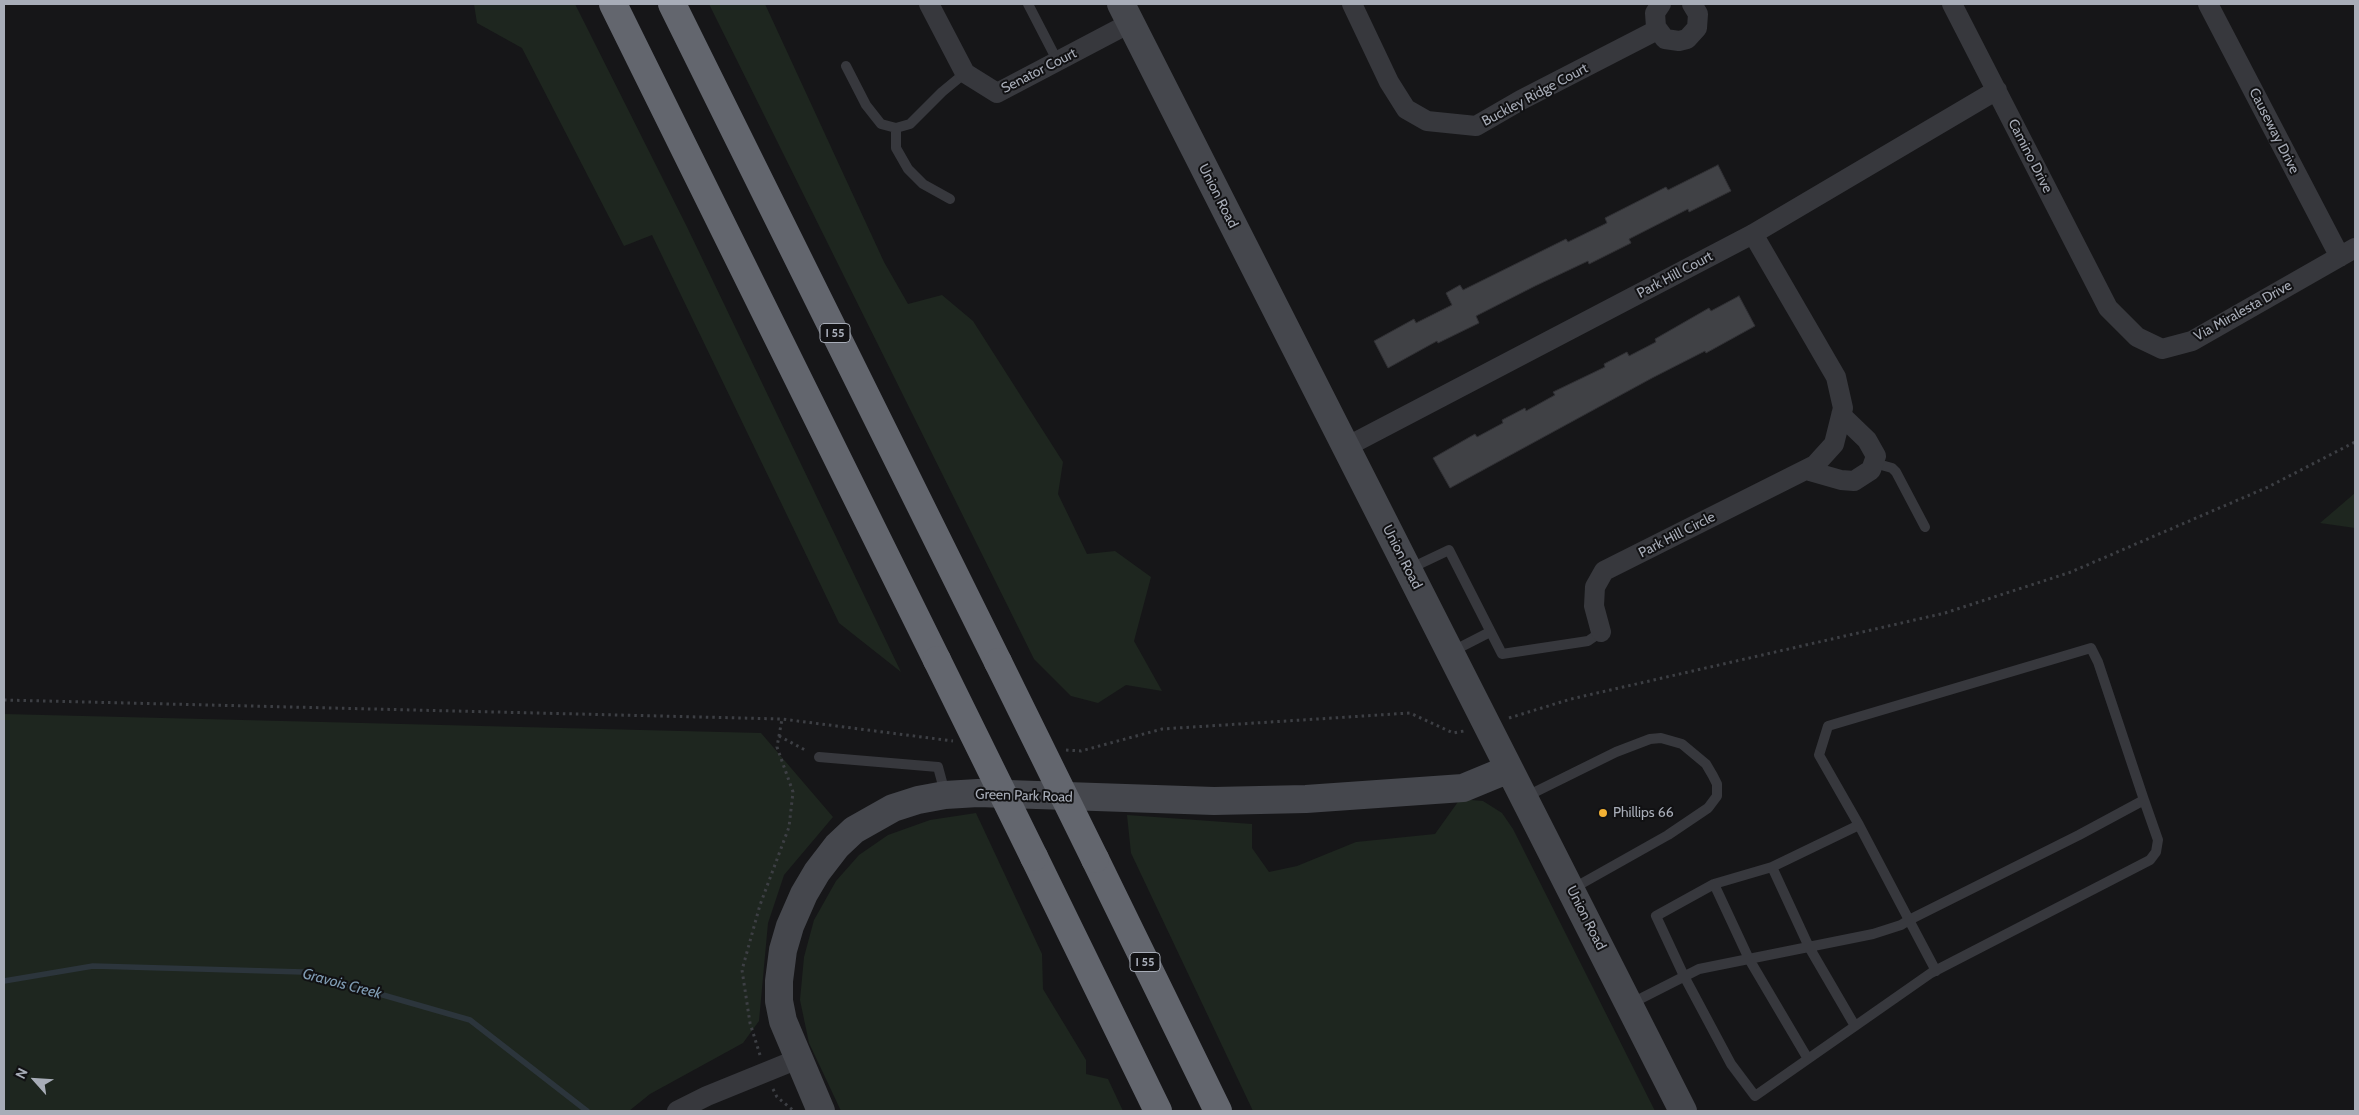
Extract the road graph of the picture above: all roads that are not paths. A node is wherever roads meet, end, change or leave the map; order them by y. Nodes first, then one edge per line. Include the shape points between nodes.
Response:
1 (613, 4) edge
2 (672, 4) edge
3 (930, 4) edge
4 (1028, 4) edge
5 (1352, 4) edge
6 (1661, 4) edge
7 (1692, 4) edge
8 (1952, 4) edge
9 (2208, 4) edge
10 (1126, 13) edge
11 (1657, 30) junction
12 (1058, 62) junction
13 (846, 66) dead end
14 (965, 73) junction
15 (1997, 90) junction
16 (896, 128) junction
17 (950, 199) dead end
18 (1753, 234) junction
19 (2348, 253) edge
20 (2108, 308) joint
21 (1841, 415) junction
22 (1346, 447) junction
23 (1874, 463) junction
24 (1806, 470) junction
25 (1924, 527) dead end
26 (1408, 569) junction
27 (1490, 632) junction
28 (1601, 632) joint
29 (1451, 652) junction
30 (819, 757) road end
31 (1509, 769) junction
32 (945, 795) junction
33 (1524, 797) junction
34 (2144, 800) junction
35 (1859, 825) junction
36 (1772, 867) junction
37 (1714, 884) junction
38 (1571, 889) junction
39 (1909, 920) junction
40 (1809, 947) junction
41 (1749, 959) junction
42 (1936, 970) junction
43 (1684, 976) junction
44 (1629, 1005) junction
45 (1855, 1026) junction
46 (798, 1059) junction
47 (1808, 1059) junction
48 (677, 1111) edge
49 (821, 1111) edge
50 (1158, 1111) edge
51 (1218, 1111) edge
52 (1683, 1111) edge

1 - 50 highway, bridge
2 - 51 highway, I 55, bridge
3 - 14 street
4 - 12 lane
5 - 11 street, Buckley Ridge Court via 1389,82 1406,109 1427,121 1476,126
6 - 11 street via 1655,13
7 - 11 street via 1699,21 1687,39 1665,39
8 - 15 street, Camino Drive
9 - 19 street, Causeway Drive
10 - 12 street, Senator Court
10 - 22 main road, Union Road
12 - 14 street, Senator Court via 997,93
13 - 16 lane via 866,105 881,124
14 - 16 lane via 910,124
15 - 18 street, Park Hill Court
15 - 20 street, Camino Drive
16 - 17 lane via 896,148 908,169 923,184
18 - 21 street, Park Hill Circle via 1836,377 1843,408
18 - 22 street, Park Hill Court
19 - 20 street, Via Miralesta Drive via 2192,341 2162,348 2137,337
21 - 23 street via 1867,440 1876,456
21 - 24 street, Park Hill Circle via 1834,444
22 - 26 main road, Union Road
23 - 24 street via 1871,470 1854,481
23 - 25 lane via 1896,472
24 - 28 street, Park Hill Circle via 1604,571 1595,587 1594,606
26 - 27 lane via 1449,550
26 - 29 main road, Union Road
27 - 28 lane via 1502,654 1588,641
27 - 29 lane
29 - 31 main road, Union Road
30 - 32 lane via 938,767
31 - 32 main road, Green Park Road via 1463,788 1306,799 1214,801
31 - 33 main road, Union Road
32 - 46 main road, Green Park Road via 893,808 854,830 837,846 804,894 790,926 779,981 782,1022
33 - 38 main road, Union Road
33 - 38 lane via 1650,739 1661,738 1682,744 1710,770 1717,784 1717,796 1708,808 1668,835
34 - 35 lane via 2091,648 1828,726 1819,755
34 - 39 lane
34 - 42 lane via 2158,840 2156,852 2150,860
35 - 36 lane
35 - 39 lane
36 - 37 lane
36 - 40 lane
37 - 41 lane
37 - 43 lane via 1656,916
38 - 44 main road, Union Road
39 - 40 lane via 1873,934
39 - 42 lane
40 - 41 lane
40 - 45 lane
41 - 43 lane via 1699,969
41 - 47 lane
42 - 45 lane
43 - 44 lane
43 - 47 lane via 1731,1064 1755,1096
44 - 52 main road, Union Road
45 - 47 lane
46 - 48 street
46 - 49 main road, Green Park Road

